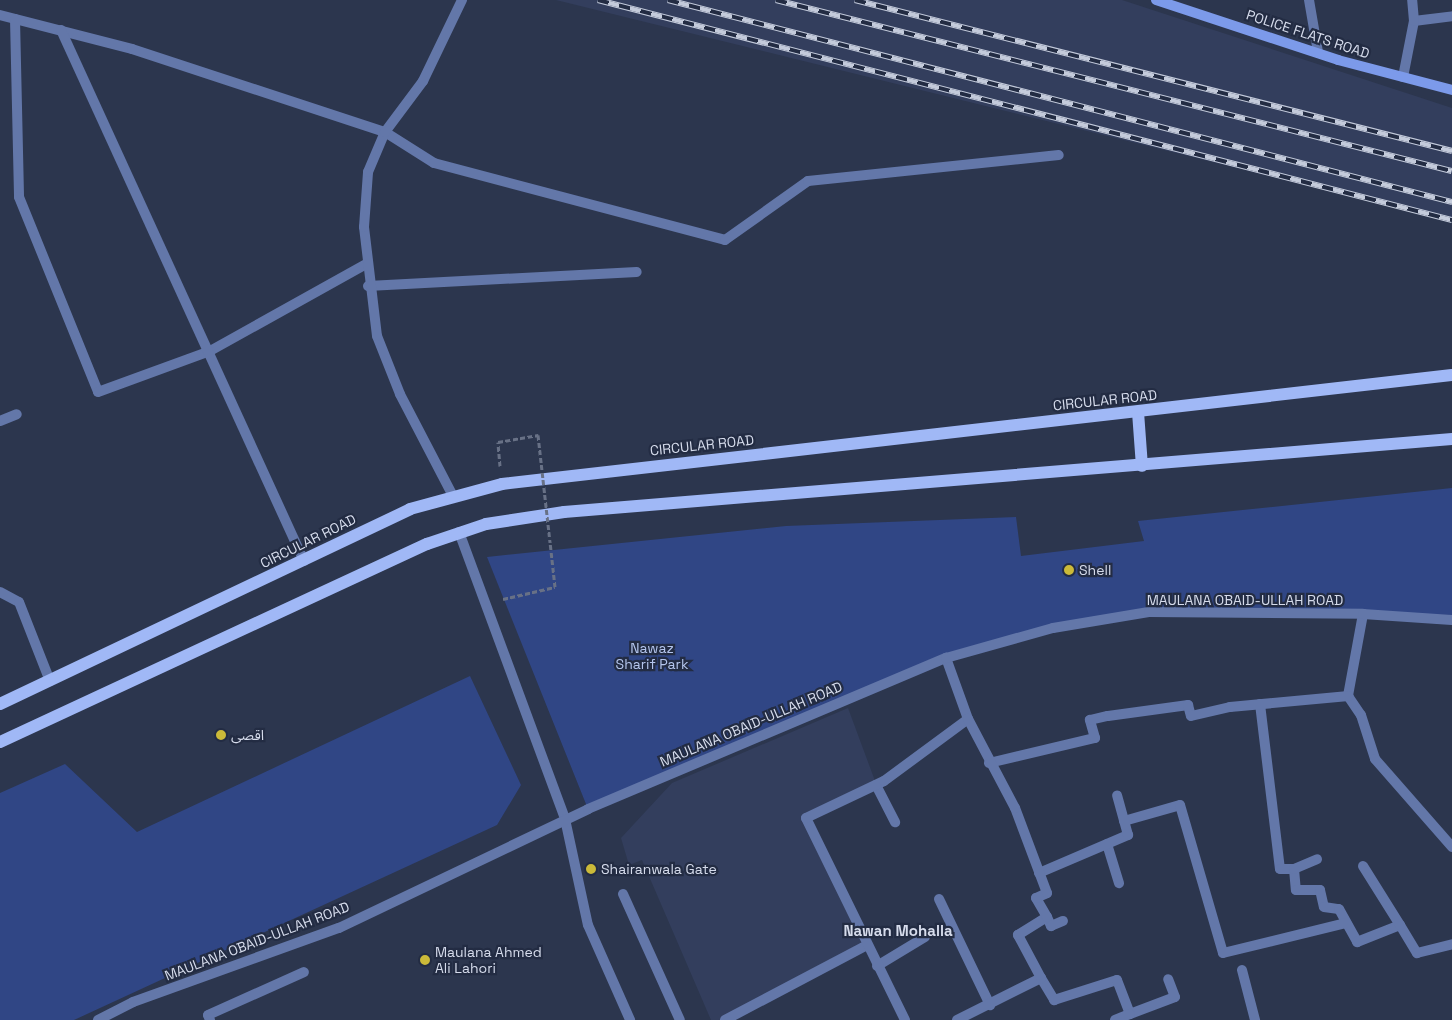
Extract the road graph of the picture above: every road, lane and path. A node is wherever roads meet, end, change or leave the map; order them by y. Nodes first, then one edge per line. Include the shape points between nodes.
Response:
1 (462, 0) edge
2 (1156, 0) edge
3 (1310, 0) edge
4 (1412, 0) edge
5 (0, 15) edge
6 (1452, 16) edge
7 (15, 19) junction
8 (1414, 21) junction
9 (60, 30) junction
10 (1318, 52) junction
11 (1403, 77) junction
12 (1452, 90) edge
13 (385, 132) junction
14 (1059, 155) dead end
15 (366, 264) junction
16 (637, 272) dead end
17 (368, 286) junction
18 (210, 351) junction
19 (1452, 375) edge
20 (1138, 412) junction
21 (17, 414) dead end
22 (0, 421) edge
23 (1452, 439) edge
24 (498, 442) dead end
25 (1142, 466) junction
26 (453, 496) junction
27 (459, 532) junction
28 (304, 561) junction
29 (0, 592) edge
30 (482, 603) junction
31 (1364, 614) junction
32 (1452, 620) edge
33 (946, 658) junction
34 (50, 681) junction
35 (1348, 696) junction
36 (0, 704) edge
37 (1260, 704) junction
38 (968, 719) junction
39 (0, 742) edge
40 (989, 763) junction
41 (876, 785) junction
42 (1117, 795) dead end
43 (565, 819) junction
44 (895, 822) dead end
45 (1124, 822) junction
46 (1106, 844) junction
47 (1452, 846) edge
48 (1317, 859) dead end
49 (1363, 866) dead end
50 (1294, 869) junction
51 (1039, 873) junction
52 (1119, 883) dead end
53 (623, 894) dead end
54 (939, 899) dead end
55 (1047, 917) junction
56 (1063, 921) dead end
57 (1346, 923) junction
58 (1400, 925) junction
59 (925, 937) dead end
60 (1452, 944) edge
61 (866, 945) junction
62 (877, 966) junction
63 (1242, 970) dead end
64 (304, 972) dead end
65 (1041, 978) junction
66 (1168, 979) dead end
67 (990, 1005) junction
68 (1130, 1014) junction
69 (98, 1020) edge
70 (210, 1020) edge
71 (630, 1020) edge
72 (680, 1020) edge
73 (725, 1020) edge
74 (904, 1020) edge
75 (957, 1020) edge
76 (1115, 1020) edge
77 (1255, 1020) edge

1 - 13 street via 423,81
2 - 10 street, POLICE FLATS ROAD
3 - 10 street
4 - 8 street
5 - 7 street
6 - 8 street
7 - 9 street
7 - 18 street via 20,197 98,392
8 - 11 street
9 - 13 street via 132,49
9 - 18 street
10 - 11 street, POLICE FLATS ROAD
11 - 12 street, POLICE FLATS ROAD
13 - 14 street via 434,162 725,240 808,180
13 - 15 street via 368,172
15 - 17 street
15 - 18 street
16 - 17 street
17 - 26 street via 377,336 400,394
18 - 28 street
19 - 20 main road, CIRCULAR ROAD
20 - 25 main road
20 - 26 main road, CIRCULAR ROAD via 536,478
21 - 22 street
23 - 25 main road
24 - 30 path, bridge via 538,436 555,587
25 - 27 main road via 564,512
26 - 28 main road, CIRCULAR ROAD via 410,509
27 - 30 street
27 - 39 main road
28 - 34 main road, CIRCULAR ROAD
29 - 34 street via 19,602
30 - 43 street
31 - 32 street, MAULANA OBAID-ULLAH ROAD
31 - 33 street, MAULANA OBAID-ULLAH ROAD via 1149,612 1053,628
31 - 35 street
33 - 38 street
33 - 43 street, MAULANA OBAID-ULLAH ROAD
34 - 36 main road, CIRCULAR ROAD
35 - 37 street
35 - 47 street via 1361,715 1375,759
37 - 40 street via 1191,716 1188,705 1108,716 1090,720 1095,738
37 - 50 street via 1280,869
38 - 40 street
38 - 41 street
40 - 51 street via 1015,808
41 - 44 street
41 - 61 street via 806,818
42 - 45 street
43 - 69 street, MAULANA OBAID-ULLAH ROAD via 339,928 133,1002
43 - 71 street via 588,925
45 - 46 street via 1128,836
45 - 57 street via 1180,805 1223,953
46 - 51 street
46 - 52 street
48 - 50 street
49 - 58 street
50 - 57 street via 1296,890 1320,890 1324,907 1338,908
51 - 55 street via 1047,893 1036,898
53 - 72 street
54 - 67 street
55 - 56 street via 1051,926
55 - 65 street via 1018,935
57 - 58 street via 1357,942
58 - 60 street via 1416,953
59 - 62 street
61 - 62 street
61 - 73 street
62 - 74 street
63 - 77 street
64 - 70 street via 208,1015
65 - 67 street
65 - 68 street via 1054,1000 1117,980
66 - 68 street via 1175,997
67 - 75 street
68 - 76 street

